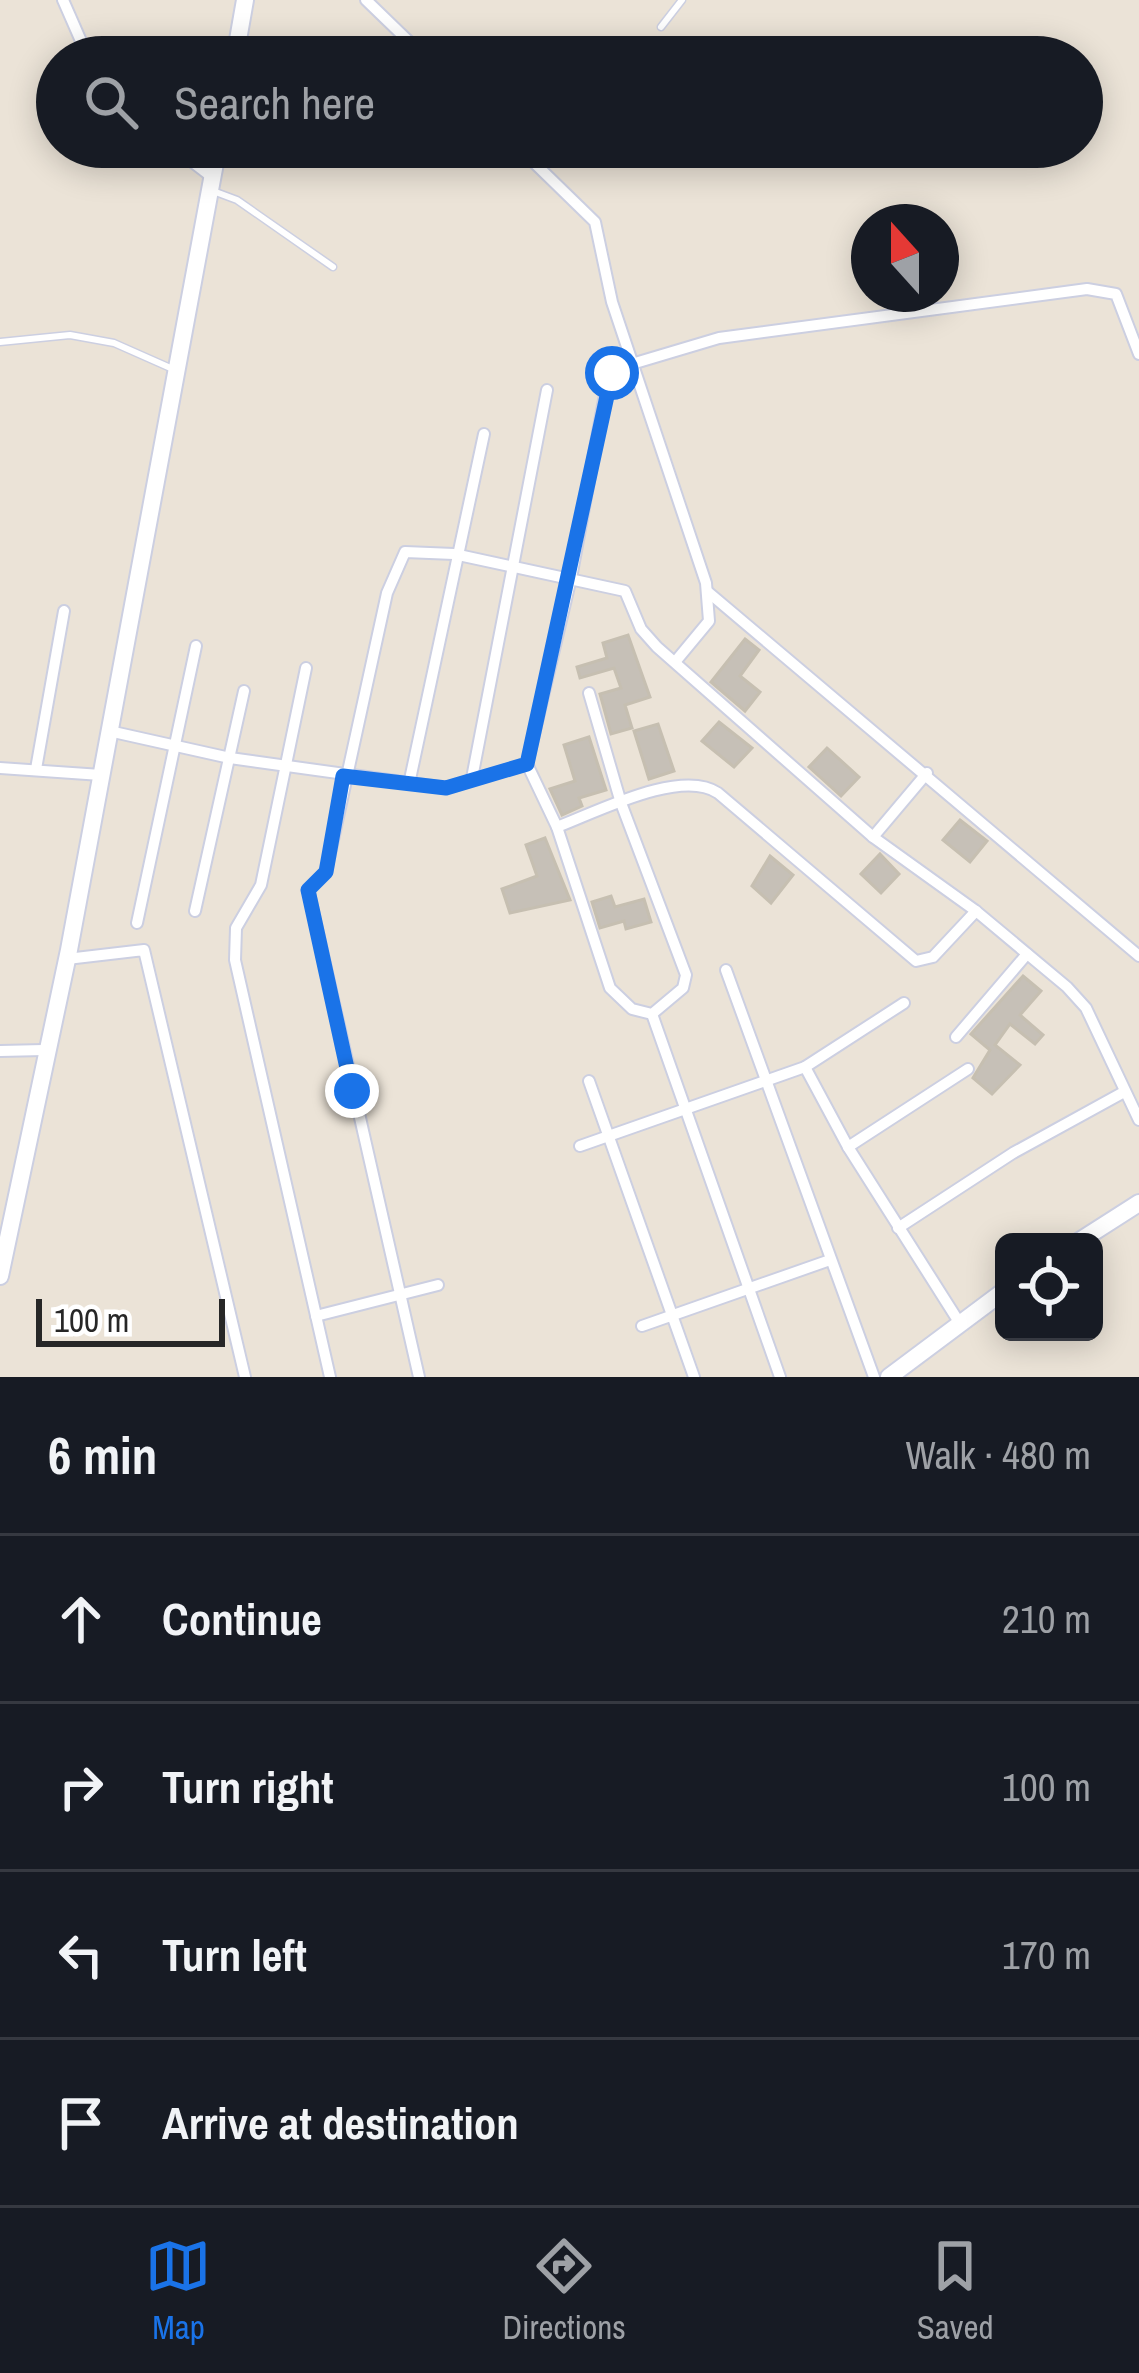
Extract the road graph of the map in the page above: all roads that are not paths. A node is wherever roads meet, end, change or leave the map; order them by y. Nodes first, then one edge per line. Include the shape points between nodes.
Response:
1 (63, 0) edge
2 (245, 0) edge
3 (366, 0) edge
4 (682, 0) edge
5 (662, 27) dead end
6 (79, 36) edge
7 (239, 36) edge
8 (403, 36) edge
9 (195, 168) edge
10 (214, 168) edge
11 (540, 168) edge
12 (211, 183) junction
13 (333, 267) dead end
14 (0, 342) edge
15 (1139, 354) edge
16 (634, 360) junction
17 (179, 372) junction
18 (547, 390) dead end
19 (484, 434) dead end
20 (454, 554) junction
21 (512, 566) junction
22 (571, 578) junction
23 (708, 592) junction
24 (64, 611) dead end
25 (196, 646) dead end
26 (675, 662) junction
27 (306, 668) dead end
28 (244, 691) dead end
29 (589, 693) dead end
30 (109, 731) junction
31 (175, 748) junction
32 (230, 758) junction
33 (527, 764) junction
34 (289, 767) junction
35 (0, 768) edge
36 (36, 769) junction
37 (927, 772) junction
38 (101, 776) junction
39 (343, 776) junction
40 (472, 778) junction
41 (409, 784) junction
42 (621, 803) junction
43 (557, 827) junction
44 (873, 837) junction
45 (195, 910) dead end
46 (976, 910) junction
47 (137, 923) dead end
48 (1028, 954) junction
49 (1139, 956) edge
50 (67, 959) junction
51 (726, 970) dead end
52 (904, 1003) dead end
53 (652, 1014) junction
54 (956, 1037) dead end
55 (44, 1050) junction
56 (0, 1051) edge
57 (805, 1067) junction
58 (968, 1069) dead end
59 (765, 1078) junction
60 (589, 1081) dead end
61 (1124, 1092) junction
62 (686, 1109) junction
63 (1139, 1120) edge
64 (608, 1136) junction
65 (580, 1146) dead end
66 (848, 1147) junction
67 (1139, 1203) edge
68 (898, 1228) junction
69 (1092, 1233) edge
70 (830, 1260) junction
71 (0, 1276) edge
72 (438, 1285) dead end
73 (748, 1290) junction
74 (399, 1296) junction
75 (995, 1297) edge
76 (316, 1316) junction
77 (672, 1316) junction
78 (959, 1322) junction
79 (642, 1326) dead end
80 (245, 1377) edge
81 (330, 1377) edge
82 (419, 1377) edge
83 (694, 1377) edge
84 (780, 1377) edge
85 (874, 1377) edge
86 (889, 1377) edge

1 - 6 street
2 - 7 street
3 - 8 street
4 - 5 lane
9 - 12 street
10 - 12 street
11 - 16 street via 595,222
12 - 13 lane
12 - 17 street
14 - 17 lane via 70,335
15 - 16 street via 1116,294 1087,289 719,338
16 - 22 street via 615,369 606,389
16 - 23 street
17 - 30 street
18 - 21 street
19 - 20 street
20 - 21 street
20 - 39 street via 412,550 398,559
20 - 41 street
21 - 22 street
21 - 40 street
22 - 26 street via 625,591 640,629
22 - 33 street
23 - 26 street via 709,621
23 - 37 street
24 - 36 street
25 - 31 street
26 - 44 street
27 - 34 street
28 - 32 street
29 - 42 street
30 - 31 street
30 - 38 street
31 - 32 street
31 - 47 street
32 - 34 street
32 - 45 street
33 - 40 street
33 - 43 street
34 - 39 street
34 - 76 street via 261,885 236,928 235,960
35 - 36 street
36 - 38 street
37 - 44 street
37 - 49 street
38 - 50 street
39 - 41 street
39 - 74 street via 326,872 308,890
40 - 41 street via 460,786
42 - 43 street
42 - 46 street via 690,782 708,786 916,962 933,957
42 - 53 street via 686,975
43 - 53 street via 610,988 632,1009
44 - 46 street
46 - 48 street
48 - 54 street
48 - 61 street via 1086,1008
50 - 55 street
50 - 80 street via 144,950
51 - 59 street
52 - 57 street
53 - 62 street
55 - 56 street
55 - 71 street
57 - 59 street
57 - 66 street
58 - 66 street
59 - 62 street
59 - 70 street
60 - 64 street
61 - 63 street
61 - 68 street
62 - 64 street
62 - 73 street
64 - 65 street
64 - 77 street
66 - 68 street
67 - 69 street
68 - 78 street
70 - 73 street
70 - 85 street
72 - 74 street
73 - 77 street
73 - 84 street
74 - 76 street
74 - 82 street
75 - 78 street
76 - 81 street
77 - 79 street
77 - 83 street
78 - 86 street

